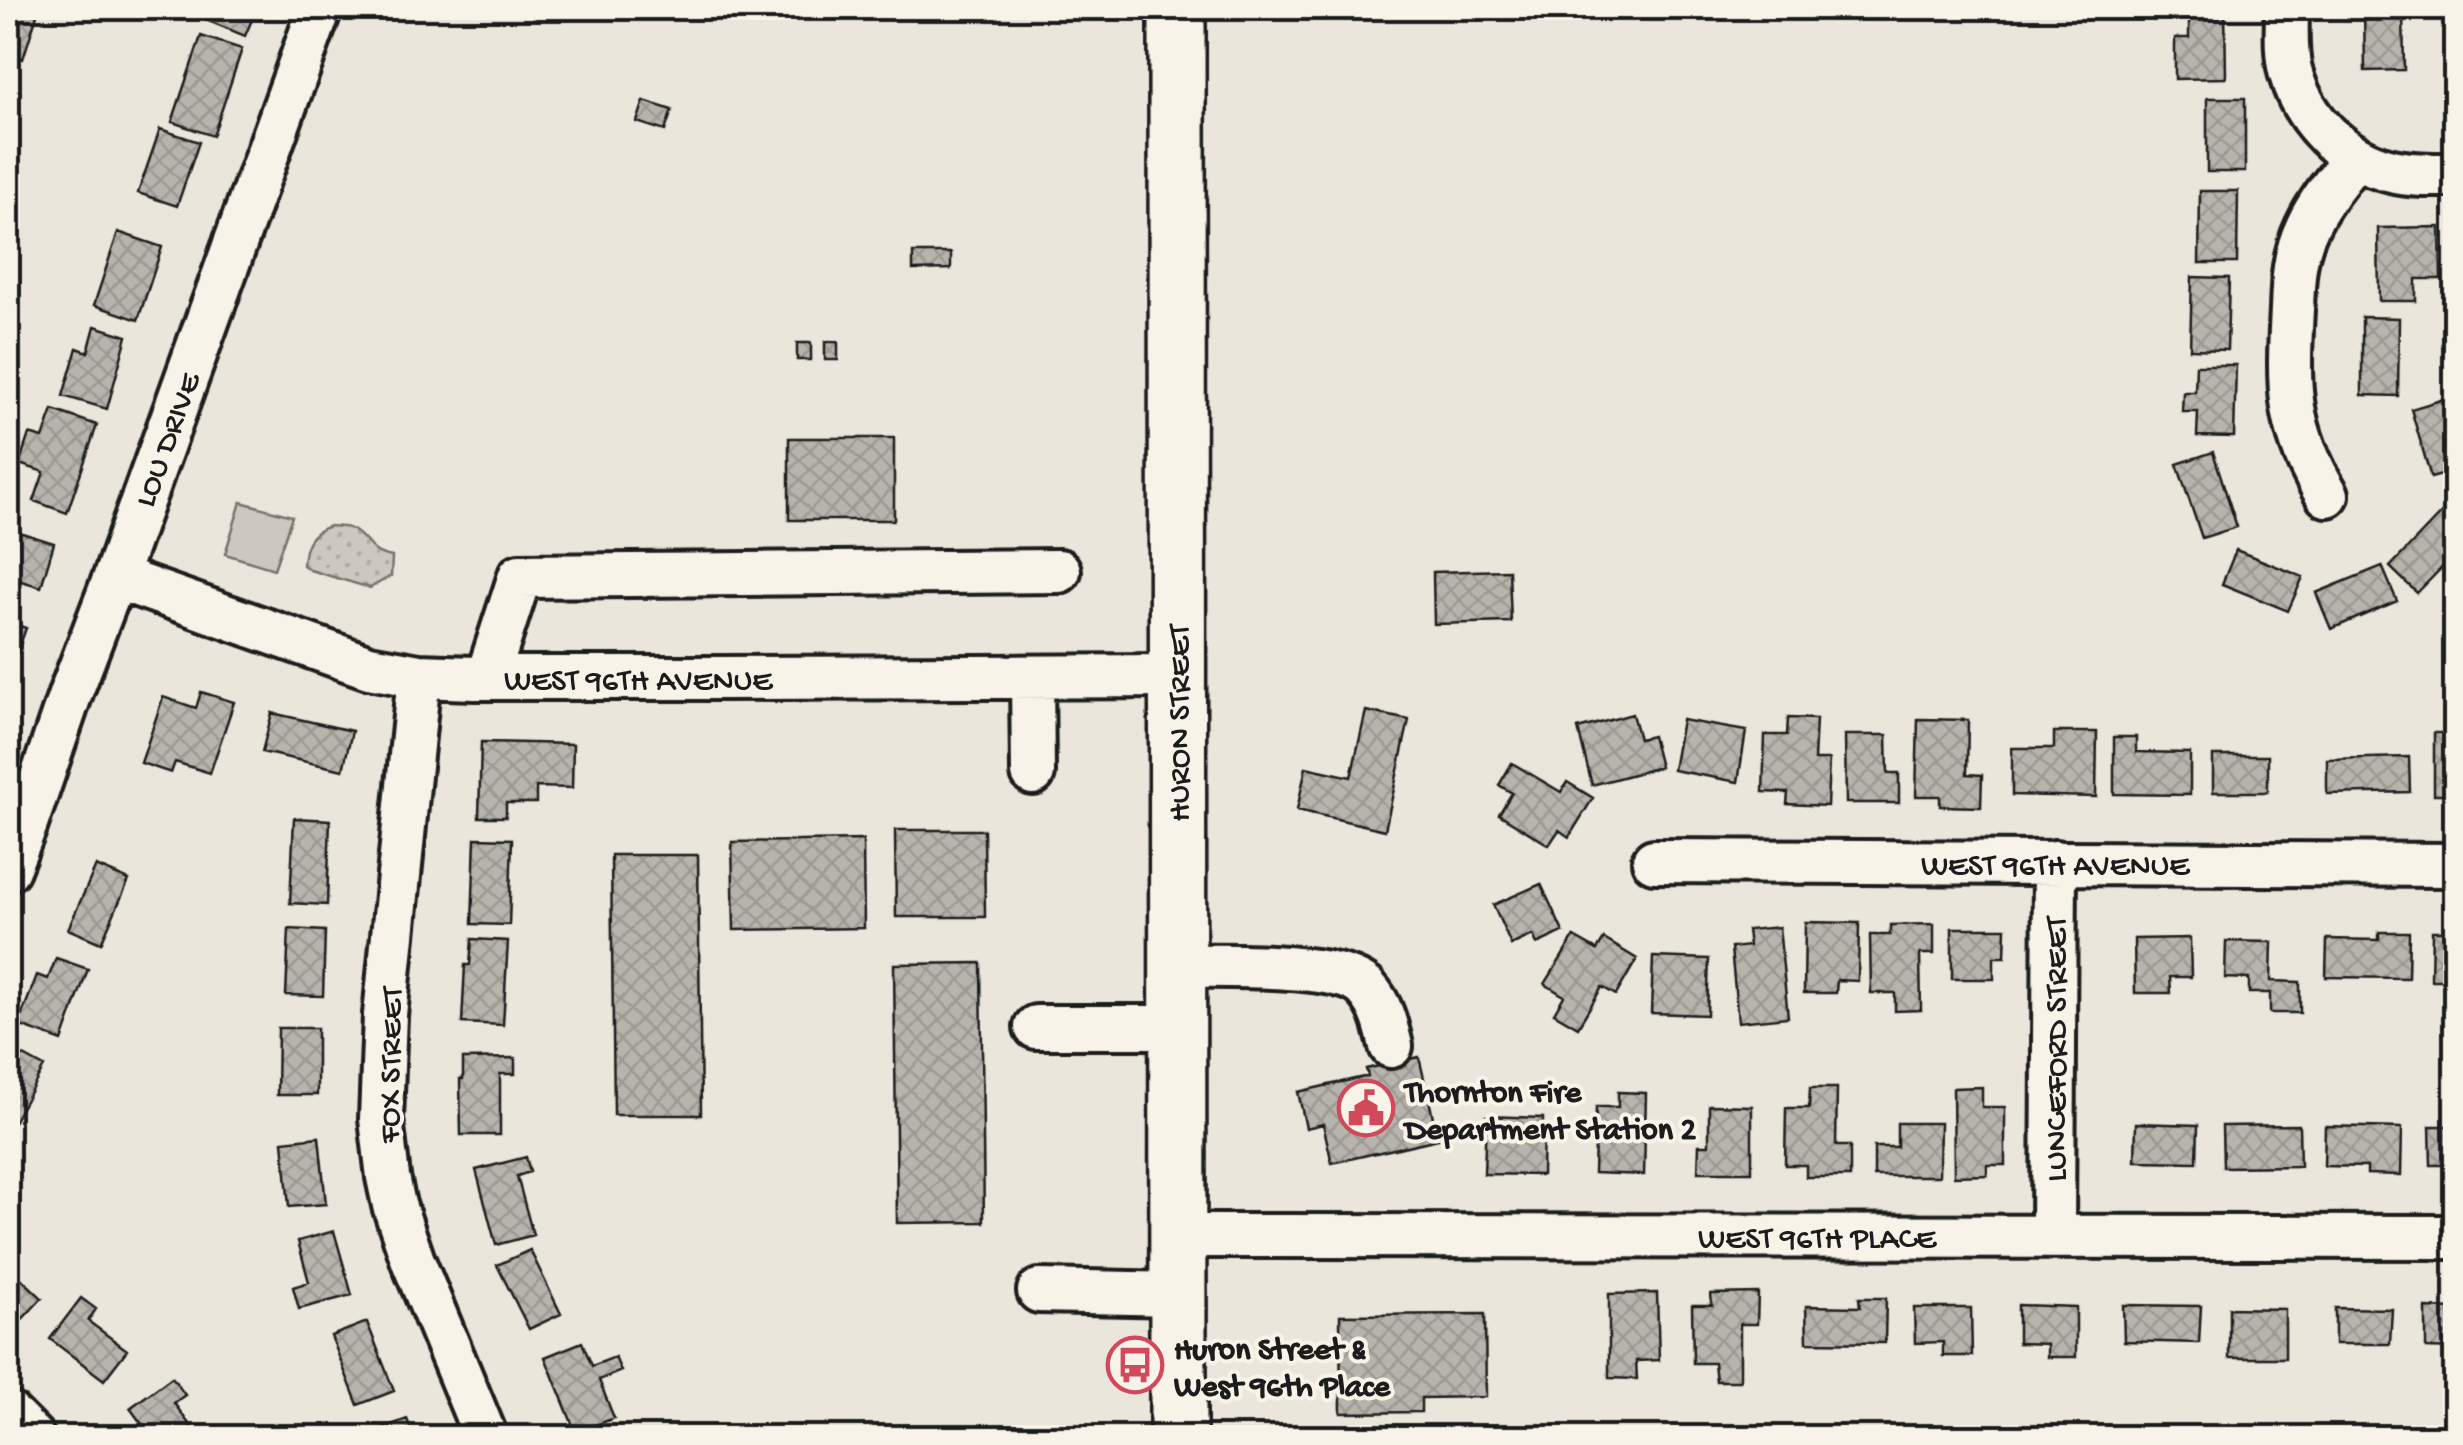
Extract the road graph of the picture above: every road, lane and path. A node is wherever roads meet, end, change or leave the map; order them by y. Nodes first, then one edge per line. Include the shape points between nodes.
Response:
1 (320, 8) edge
2 (1177, 8) edge
3 (2287, 8) edge
4 (2355, 156) junction
5 (2456, 175) edge
6 (2327, 495) dead end
7 (1058, 571) dead end
8 (115, 577) junction
9 (419, 676) junction
10 (1177, 676) junction
11 (1032, 677) junction
12 (487, 678) junction
13 (1034, 773) dead end
14 (1654, 861) dead end
15 (2055, 862) junction
16 (2456, 865) edge
17 (8, 869) edge
18 (1177, 966) junction
19 (1036, 1027) dead end
20 (1178, 1027) junction
21 (1390, 1046) dead end
22 (1178, 1236) junction
23 (2052, 1236) junction
24 (2456, 1237) edge
25 (1040, 1291) dead end
26 (1177, 1294) junction
27 (8, 1413) edge
28 (34, 1438) edge
29 (486, 1438) edge
30 (1178, 1438) edge

1 - 8 street, LOU DRIVE
2 - 10 main road, HURON STREET
3 - 4 street via 2290,71 2304,106 2327,136
4 - 5 street via 2393,171
4 - 6 street via 2307,226 2294,261 2289,388 2304,451
7 - 12 street via 520,576
8 - 9 street, WEST 96TH AVENUE via 369,667
8 - 17 street, LOU DRIVE
9 - 12 street, WEST 96TH AVENUE
9 - 29 street, FOX STREET via 381,1119 394,1205
10 - 11 street, WEST 96TH AVENUE
10 - 18 main road, HURON STREET
11 - 12 street, WEST 96TH AVENUE
11 - 13 street
14 - 15 street, WEST 96TH AVENUE
15 - 16 street, WEST 96TH AVENUE
15 - 23 street, LUNCEFORD STREET
18 - 20 main road, HURON STREET
18 - 21 street via 1325,971 1352,981 1365,986 1384,1014
19 - 20 street
20 - 22 main road, HURON STREET
22 - 23 street, WEST 96TH PLACE
22 - 26 main road, HURON STREET
23 - 24 street, WEST 96TH PLACE
25 - 26 street
26 - 30 main road, HURON STREET
27 - 28 street

